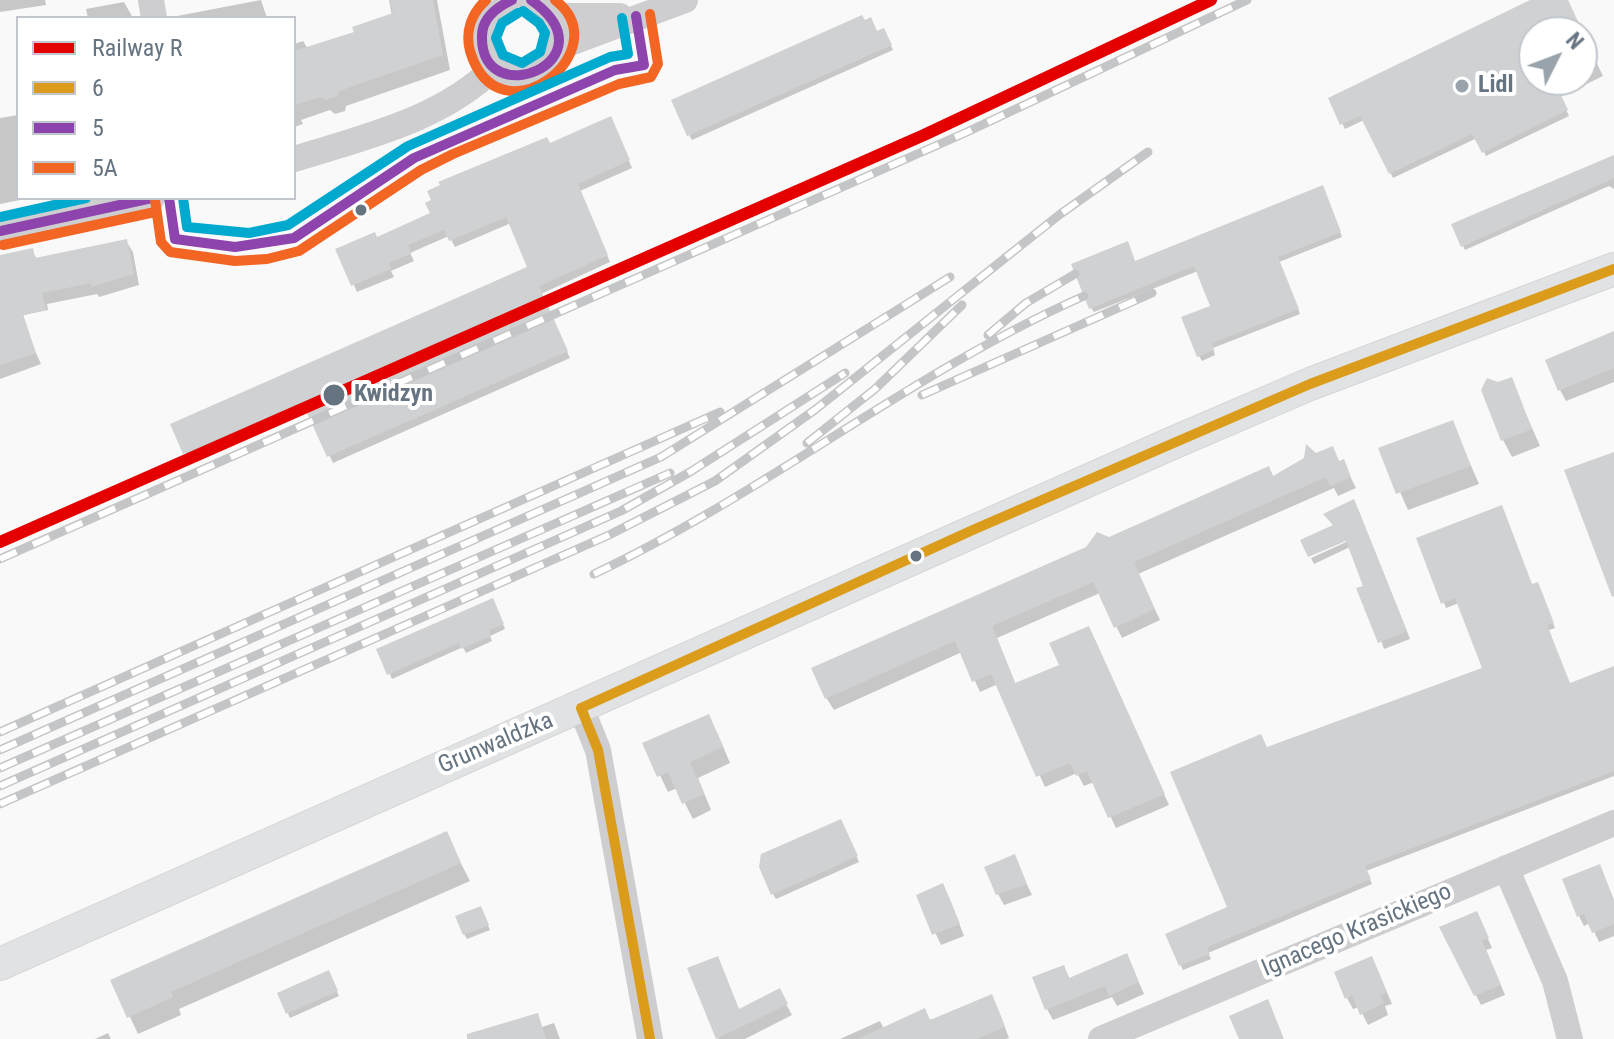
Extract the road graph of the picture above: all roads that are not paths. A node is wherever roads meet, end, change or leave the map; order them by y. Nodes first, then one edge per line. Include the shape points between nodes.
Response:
1 (531, 0) edge
2 (685, 0) edge
3 (502, 2) edge
4 (554, 16) junction
5 (636, 16) junction
6 (559, 47) junction
7 (495, 67) junction
8 (296, 158) edge
9 (143, 200) edge
10 (0, 231) edge
11 (1614, 269) edge
12 (581, 708) junction
13 (1614, 823) edge
14 (1506, 868) junction
15 (0, 964) edge
16 (650, 1039) edge
17 (1101, 1039) edge
18 (1570, 1039) edge

1 - 4 street
2 - 5 street
3 - 7 street via 486,20 482,36
4 - 5 street
4 - 6 street
5 - 6 street
6 - 7 street via 540,72 517,76
7 - 8 street via 436,111
9 - 10 street
11 - 12 main road, Grunwaldzka via 1296,390
12 - 15 main road, Grunwaldzka
12 - 16 street via 598,750
13 - 14 street, Ignacego Krasickiego
14 - 17 street, Ignacego Krasickiego
14 - 18 street via 1555,981

